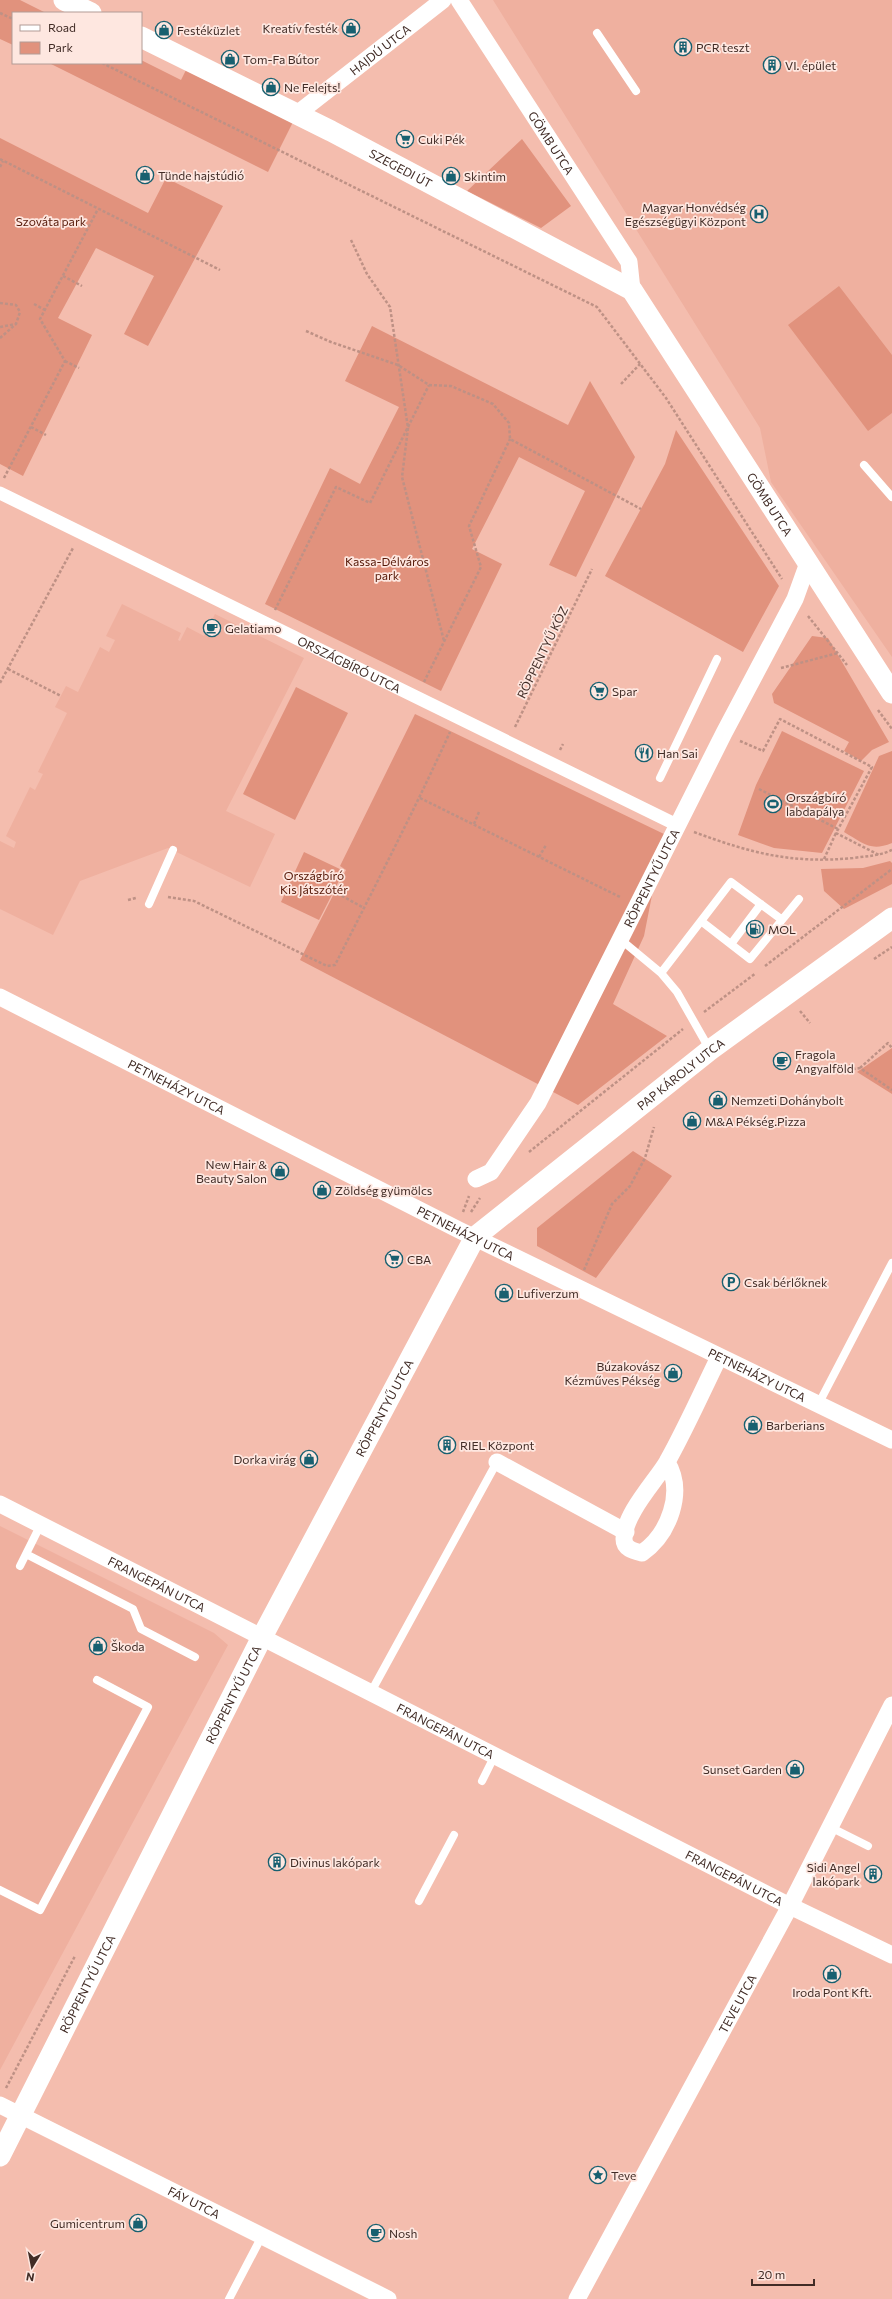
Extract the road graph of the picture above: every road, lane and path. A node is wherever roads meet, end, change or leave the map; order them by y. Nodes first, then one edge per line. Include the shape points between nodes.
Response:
1 (64, 0) edge
2 (443, 0) edge
3 (459, 0) edge
4 (0, 12) edge
5 (89, 12) edge
6 (12, 18) edge
7 (597, 33) dead end
8 (142, 38) edge
9 (104, 64) edge
10 (636, 91) dead end
11 (297, 114) junction
12 (1, 160) edge
13 (0, 167) edge
14 (98, 209) junction
15 (351, 240) dead end
16 (220, 270) dead end
17 (63, 276) junction
18 (82, 286) dead end
19 (632, 290) junction
20 (0, 303) edge
21 (34, 304) dead end
22 (45, 310) junction
23 (16, 324) junction
24 (0, 327) edge
25 (306, 331) dead end
26 (0, 338) edge
27 (65, 361) junction
28 (640, 364) junction
29 (398, 365) junction
30 (79, 368) dead end
31 (621, 384) dead end
32 (429, 385) junction
33 (31, 427) junction
34 (408, 428) junction
35 (46, 435) dead end
36 (510, 439) junction
37 (864, 465) dead end
38 (3, 480) dead end
39 (0, 493) edge
40 (892, 497) edge
41 (641, 509) dead end
42 (81, 533) junction
43 (808, 563) junction
44 (592, 569) dead end
45 (795, 599) junction
46 (267, 624) junction
47 (444, 641) junction
48 (838, 653) junction
49 (717, 659) dead end
50 (8, 669) junction
51 (852, 672) dead end
52 (753, 675) junction
53 (0, 684) edge
54 (892, 693) edge
55 (61, 696) dead end
56 (417, 697) junction
57 (874, 704) dead end
58 (457, 717) junction
59 (892, 729) edge
60 (724, 733) junction
61 (508, 742) junction
62 (660, 778) dead end
63 (759, 789) dead end
64 (420, 798) junction
65 (479, 812) dead end
66 (474, 824) junction
67 (677, 825) junction
68 (838, 829) junction
69 (836, 833) junction
70 (546, 845) dead end
71 (172, 850) dead end
72 (892, 850) edge
73 (879, 855) junction
74 (539, 857) junction
75 (824, 860) junction
76 (333, 891) dead end
77 (153, 894) junction
78 (799, 899) dead end
79 (128, 900) dead end
80 (149, 904) dead end
81 (761, 904) junction
82 (637, 905) junction
83 (364, 908) junction
84 (892, 918) edge
85 (781, 919) junction
86 (701, 922) junction
87 (620, 939) junction
88 (730, 944) junction
89 (661, 973) junction
90 (0, 997) edge
91 (892, 1040) edge
92 (888, 1043) junction
93 (892, 1048) edge
94 (710, 1050) junction
95 (850, 1064) dead end
96 (860, 1068) junction
97 (892, 1090) edge
98 (654, 1127) dead end
99 (476, 1179) joint
100 (467, 1234) junction
101 (892, 1263) edge
102 (584, 1272) dead end
103 (719, 1357) junction
104 (819, 1403) junction
105 (892, 1440) edge
106 (497, 1462) joint
107 (667, 1462) junction
108 (0, 1504) edge
109 (41, 1524) junction
110 (626, 1532) junction
111 (26, 1554) junction
112 (20, 1566) dead end
113 (262, 1637) junction
114 (195, 1658) dead end
115 (97, 1680) dead end
116 (371, 1692) junction
117 (892, 1705) edge
118 (495, 1755) junction
119 (482, 1780) dead end
120 (830, 1827) junction
121 (454, 1835) dead end
122 (868, 1846) dead end
123 (0, 1890) edge
124 (419, 1901) dead end
125 (790, 1906) junction
126 (892, 1955) edge
127 (0, 2105) edge
128 (21, 2115) junction
129 (0, 2156) edge
130 (262, 2236) junction
131 (229, 2299) edge
132 (388, 2299) edge
133 (577, 2299) edge

1 - 5 street
2 - 11 street, HAJDÚ UTCA
3 - 19 street, GÖMB UTCA via 629,262
4 - 6 path
7 - 10 lane
8 - 11 street, SZEGEDI ÚT
9 - 28 path via 597,307
11 - 19 street, SZEGEDI ÚT
12 - 13 path
12 - 14 path
14 - 16 path
14 - 17 path
15 - 29 path via 367,274 390,307
17 - 18 path
17 - 22 path
19 - 43 street, GÖMB UTCA
20 - 23 path via 16,305 20,312
21 - 22 path
22 - 27 path via 40,319
23 - 24 path
23 - 26 path
25 - 29 path
27 - 30 path
27 - 33 path
28 - 31 path
28 - 45 path via 672,407
29 - 32 path
29 - 34 path
32 - 34 path
32 - 36 path via 451,386 493,404 509,423
33 - 35 path
33 - 38 path
34 - 46 path via 370,504 336,487
34 - 47 path via 402,477
36 - 41 path
36 - 47 path via 469,526 481,567
37 - 40 lane
39 - 42 street, ORSZÁGBÍRÓ UTCA
42 - 46 street, ORSZÁGBÍRÓ UTCA
42 - 50 path
43 - 45 street, RÖPPENTYŰ UTCA
43 - 54 street, GÖMB UTCA
44 - 61 path, RÖPPENTYŰ KÖZ
45 - 48 path
45 - 52 street, RÖPPENTYŰ UTCA
46 - 56 street, ORSZÁGBÍRÓ UTCA
47 - 56 path
48 - 51 path
48 - 52 path
49 - 62 lane
50 - 53 path
50 - 55 path
52 - 60 street, RÖPPENTYŰ UTCA
56 - 58 street, ORSZÁGBÍRÓ UTCA
57 - 59 path
58 - 61 street, ORSZÁGBÍRÓ UTCA
58 - 64 path
60 - 67 street, RÖPPENTYŰ UTCA
60 - 68 path via 763,751 780,719 872,767
61 - 67 street, ORSZÁGBÍRÓ UTCA
63 - 68 path
64 - 66 path
64 - 83 path
65 - 66 path
66 - 74 path
67 - 75 path via 737,848 774,857
67 - 82 street, RÖPPENTYŰ UTCA
68 - 69 path
69 - 73 path
69 - 75 path
70 - 74 path
71 - 77 lane
72 - 73 path
73 - 75 path
74 - 82 path
76 - 83 path
77 - 79 path
77 - 80 lane
77 - 83 path via 194,902 326,966 335,966
78 - 85 lane
81 - 85 lane
81 - 86 lane via 731,882
81 - 88 lane
82 - 87 street, RÖPPENTYŰ UTCA
84 - 94 street, PAP KÁROLY UTCA
85 - 88 lane via 750,959
86 - 88 lane
86 - 89 lane
87 - 89 lane
87 - 99 street, RÖPPENTYŰ UTCA via 538,1103 491,1172
89 - 94 lane via 677,992
90 - 100 street, PETNEHÁZY UTCA
91 - 92 path
92 - 93 path
92 - 96 path
94 - 100 street, PAP KÁROLY UTCA
95 - 96 path via 854,1069
96 - 97 path
98 - 102 path via 645,1158 630,1186 612,1204
99 - 100 path via 470,1192
100 - 103 street, PETNEHÁZY UTCA
100 - 113 street, RÖPPENTYŰ UTCA
101 - 104 lane
103 - 104 street, PETNEHÁZY UTCA
103 - 107 street
104 - 105 street, PETNEHÁZY UTCA
106 - 110 street
106 - 116 lane
107 - 110 street via 639,1501
107 - 110 street via 674,1476 675,1494 670,1515 661,1534 642,1553 626,1546
108 - 109 street, FRANGEPÁN UTCA
109 - 111 lane
109 - 113 street, FRANGEPÁN UTCA
111 - 112 lane
111 - 114 lane via 133,1609 141,1629
113 - 116 street, FRANGEPÁN UTCA
113 - 128 street, RÖPPENTYŰ UTCA
115 - 123 lane via 148,1707 40,1910
116 - 118 street, FRANGEPÁN UTCA
117 - 120 street, TEVE UTCA
118 - 119 lane
118 - 125 street, FRANGEPÁN UTCA
120 - 122 lane
120 - 125 street, TEVE UTCA
121 - 124 lane
125 - 126 street, FRANGEPÁN UTCA
125 - 133 street, TEVE UTCA
127 - 128 street, FÁY UTCA
128 - 129 street, RÖPPENTYŰ UTCA
128 - 130 street, FÁY UTCA
130 - 131 lane
130 - 132 street, FÁY UTCA

